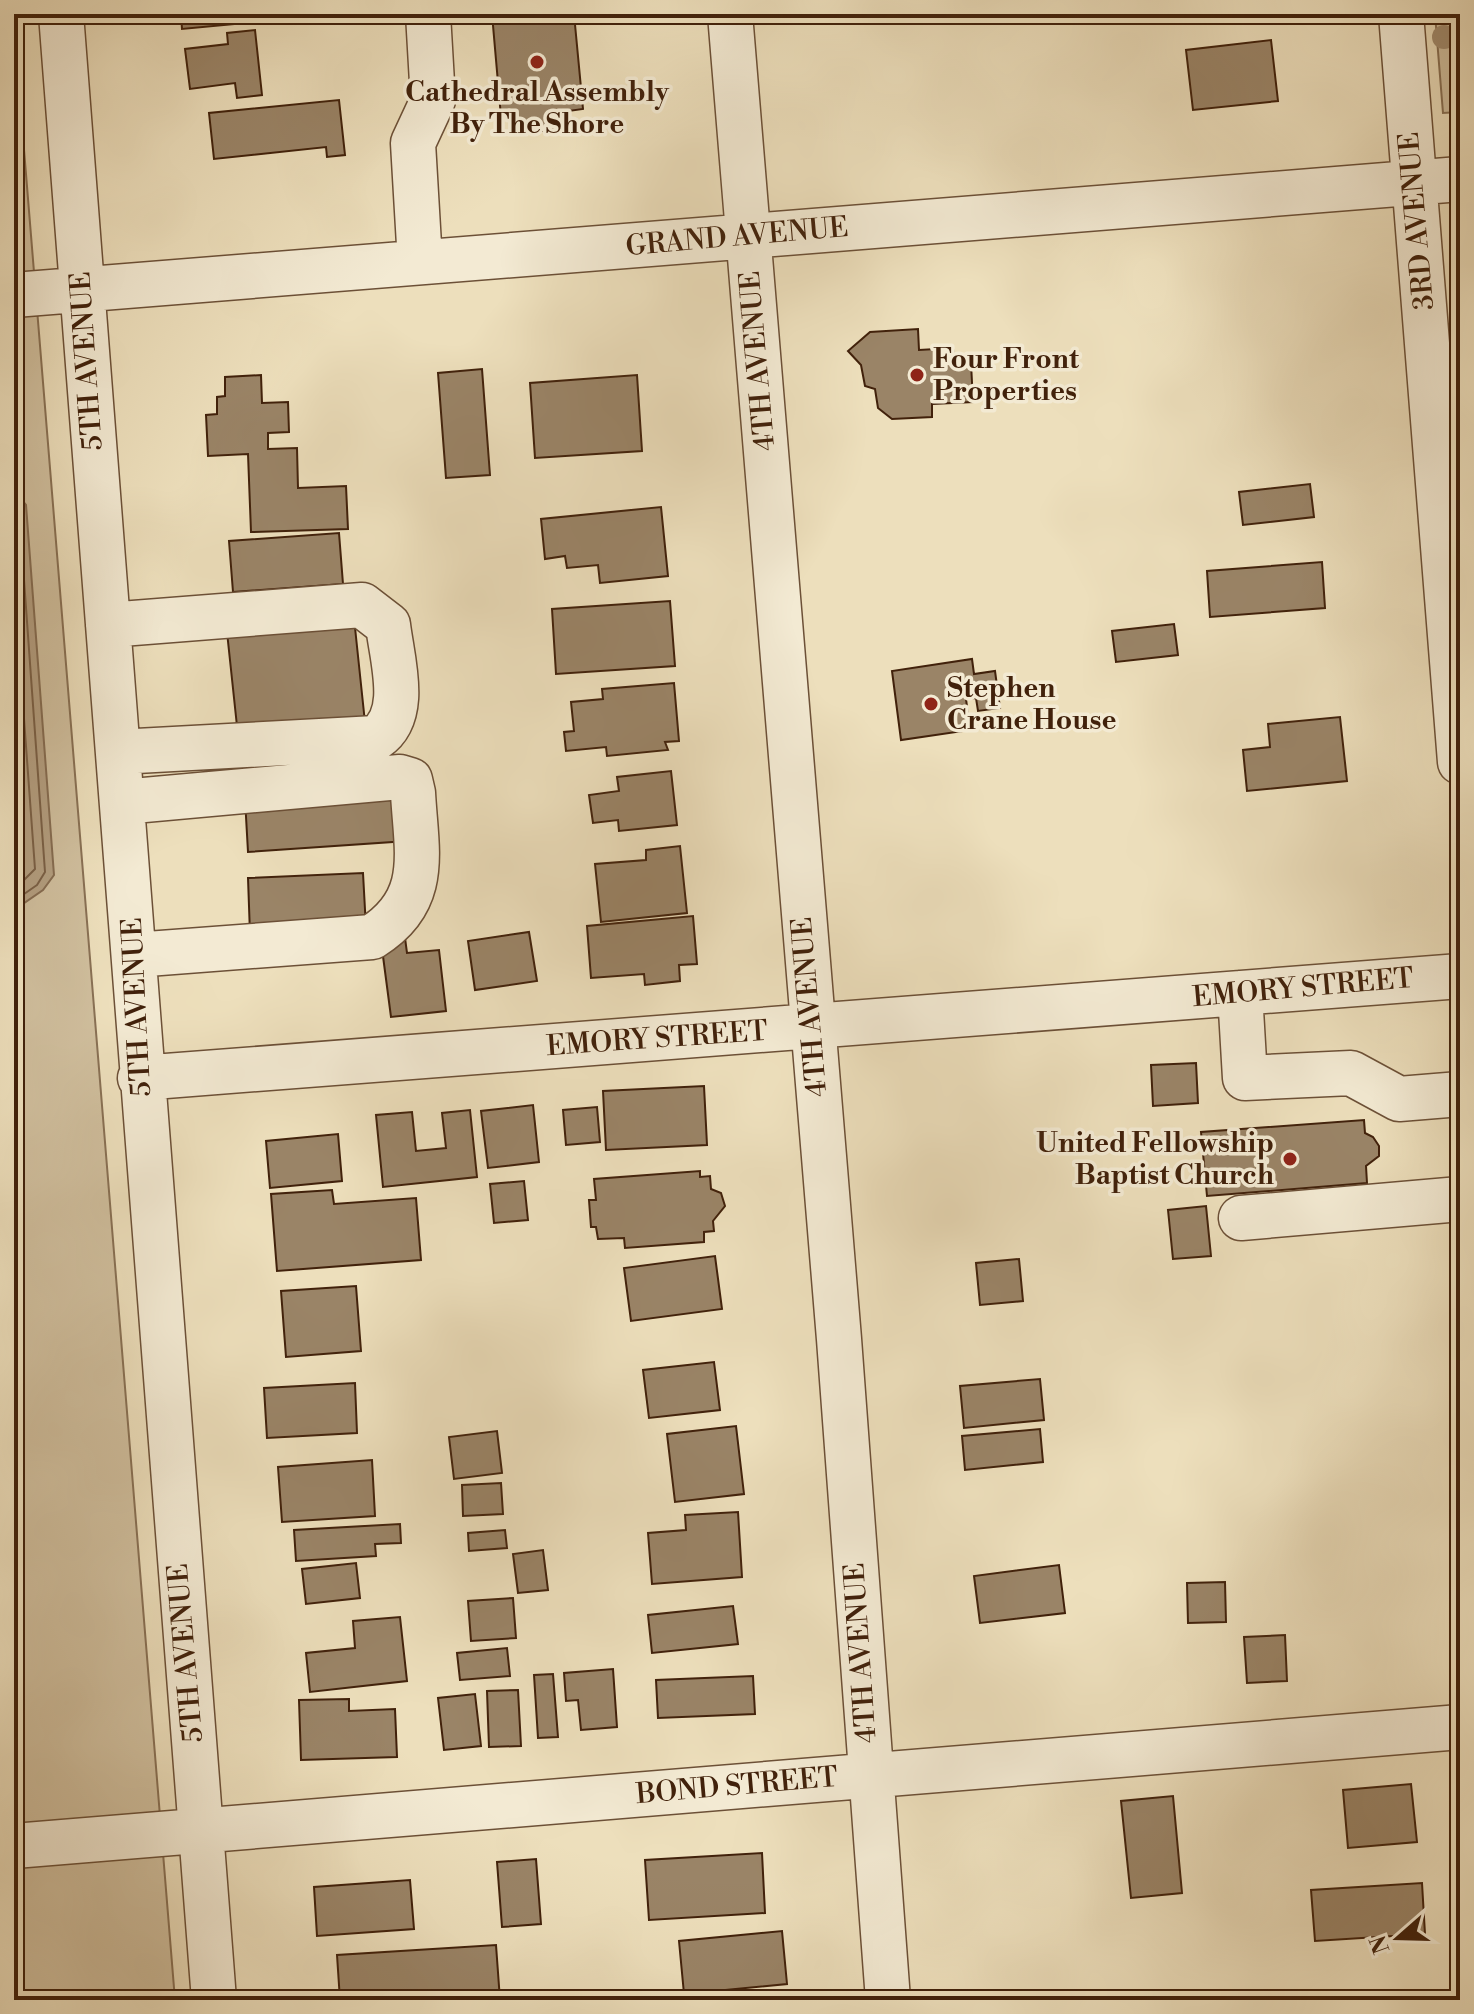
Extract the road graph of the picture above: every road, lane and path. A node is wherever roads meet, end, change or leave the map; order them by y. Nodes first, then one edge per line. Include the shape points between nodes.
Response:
1 (61, 14) edge
2 (428, 14) edge
3 (730, 14) edge
4 (1401, 14) edge
5 (1460, 179) edge
6 (1414, 182) junction
7 (748, 236) junction
8 (420, 262) junction
9 (82, 289) junction
10 (14, 295) edge
11 (1454, 615) edge
12 (108, 625) junction
13 (118, 752) junction
14 (1460, 762) edge
15 (122, 802) junction
16 (134, 955) junction
17 (1460, 976) edge
18 (1240, 993) junction
19 (811, 1027) junction
20 (140, 1078) junction
21 (1460, 1094) edge
22 (1460, 1199) edge
23 (1241, 1218) dead end
24 (1460, 1727) edge
25 (870, 1775) junction
26 (200, 1831) junction
27 (14, 1846) edge
28 (214, 2000) edge
29 (888, 2000) edge

1 - 9 street, 5TH AVENUE
2 - 8 street via 433,100 413,143
3 - 7 street, 4TH AVENUE
4 - 6 street, 3RD AVENUE
5 - 6 street, GRAND AVENUE
6 - 7 street, GRAND AVENUE
6 - 11 street, 3RD AVENUE
7 - 8 street, GRAND AVENUE
7 - 19 street, 4TH AVENUE
8 - 9 street, GRAND AVENUE
9 - 10 street, GRAND AVENUE
9 - 12 street, 5TH AVENUE
11 - 14 street, 3RD AVENUE
12 - 13 street, 5TH AVENUE
12 - 13 street via 362,605 388,625 397,701 387,731 376,738
13 - 15 street, 5TH AVENUE
15 - 16 street, 5TH AVENUE
15 - 16 street via 400,777 410,780 413,793 416,883 387,925 372,937
16 - 20 street, 5TH AVENUE
17 - 18 street, EMORY STREET
18 - 19 street, EMORY STREET
18 - 21 street via 1245,1078 1351,1073 1399,1099
19 - 20 street, EMORY STREET
19 - 25 street, 4TH AVENUE
20 - 26 street, 5TH AVENUE
22 - 23 street
24 - 25 street, BOND STREET
25 - 26 street, BOND STREET
25 - 29 street, 4TH AVENUE
26 - 27 street, BOND STREET
26 - 28 street, 5TH AVENUE

